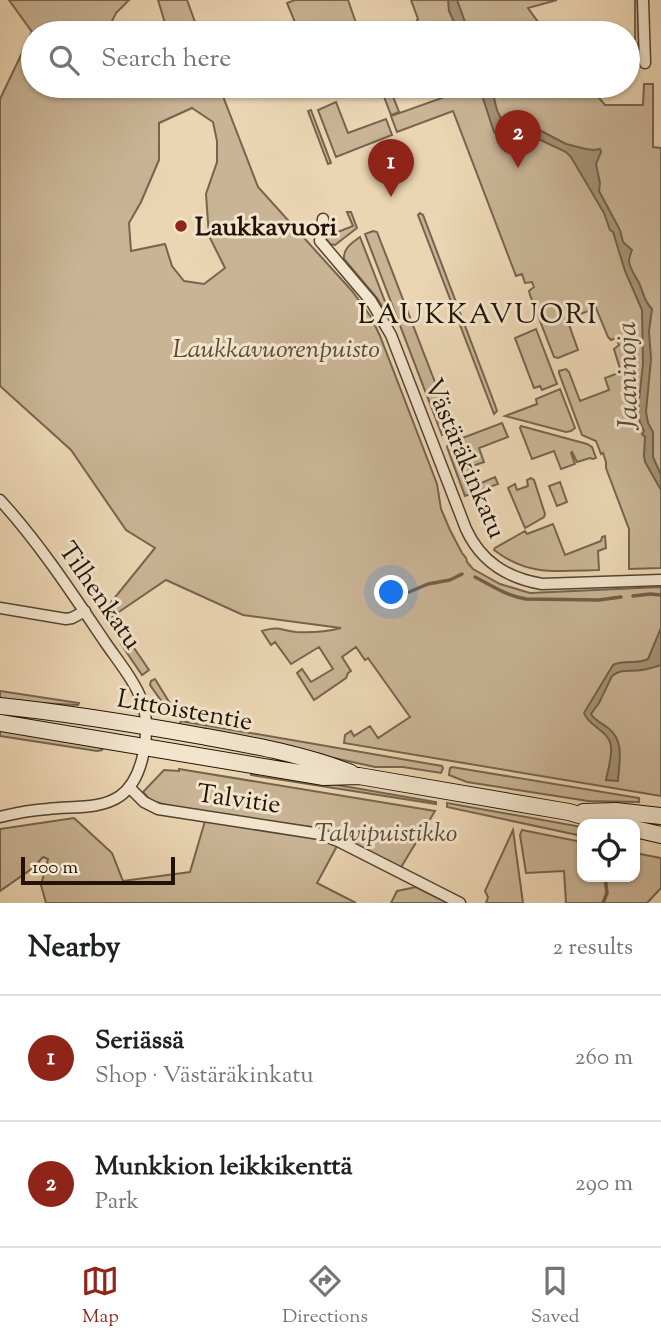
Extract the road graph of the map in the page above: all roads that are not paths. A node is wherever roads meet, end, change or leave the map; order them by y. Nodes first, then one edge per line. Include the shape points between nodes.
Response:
1 (643, 0) edge
2 (645, 63) dead end
3 (323, 219) dead end
4 (0, 500) edge
5 (661, 580) edge
6 (0, 608) edge
7 (85, 611) junction
8 (0, 706) edge
9 (0, 723) edge
10 (146, 726) junction
11 (144, 746) junction
12 (359, 776) junction
13 (129, 787) junction
14 (569, 812) junction
15 (661, 816) edge
16 (0, 817) edge
17 (592, 819) edge
18 (640, 831) edge
19 (661, 835) edge
20 (460, 903) edge

1 - 2 street
3 - 5 street, Västäräkinkatu via 320,241 382,318 470,539 486,560 512,576 542,584
4 - 7 street, Tilhenkatu
6 - 7 street via 66,619
7 - 10 street, Tilhenkatu via 139,694
8 - 10 main road, Littoistentie
9 - 11 main road, Littoistentie
10 - 11 street, Tilhenkatu
10 - 12 main road, Littoistentie via 246,744 326,763
11 - 12 main road, Littoistentie via 324,777
11 - 13 street
12 - 14 main road, Littoistentie
13 - 16 street via 103,804
13 - 20 street, Talvitie via 158,809 320,834
14 - 15 main road, Littoistentie
14 - 17 main road, Littoistentie
18 - 19 main road

